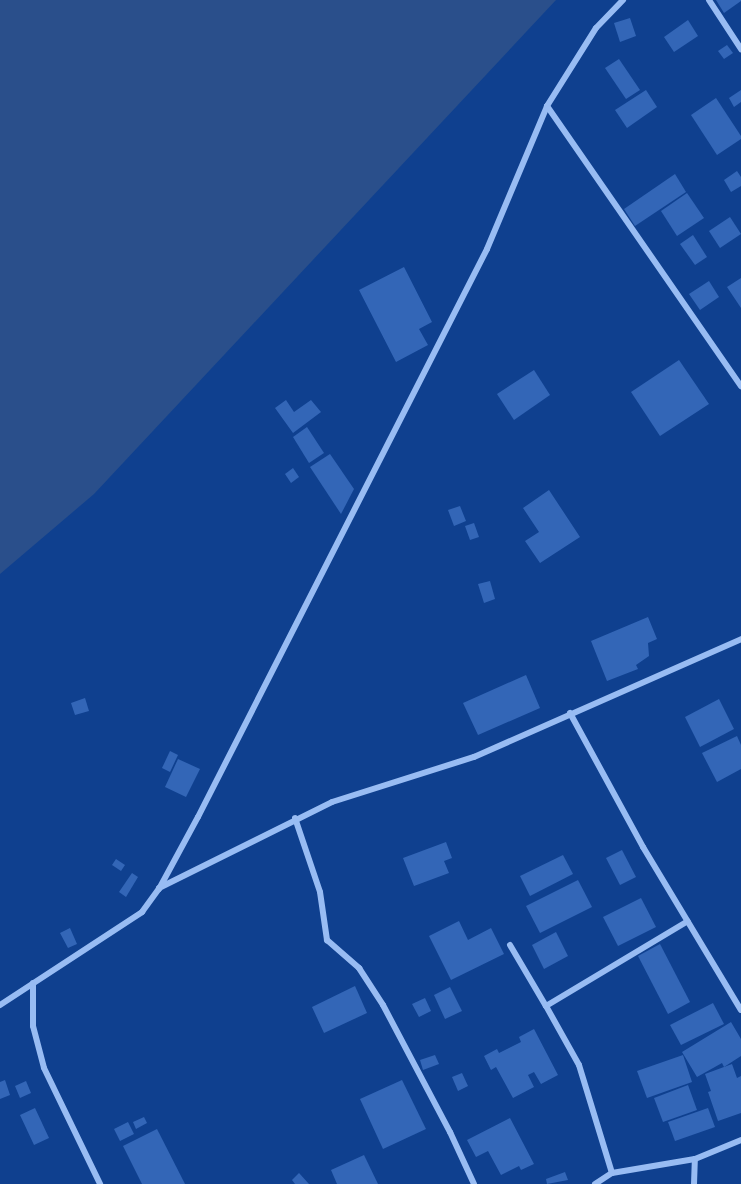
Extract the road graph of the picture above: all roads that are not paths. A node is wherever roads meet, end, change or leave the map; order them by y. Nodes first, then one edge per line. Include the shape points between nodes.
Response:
1 (622, 0) edge
2 (709, 0) edge
3 (741, 49) edge
4 (547, 106) junction
5 (741, 386) edge
6 (741, 639) edge
7 (570, 713) junction
8 (295, 818) junction
9 (159, 888) junction
10 (688, 921) junction
11 (510, 945) dead end
12 (33, 983) junction
13 (0, 1005) edge
14 (546, 1006) junction
15 (741, 1010) edge
16 (741, 1140) edge
17 (695, 1159) junction
18 (612, 1173) junction
19 (100, 1184) edge
20 (474, 1184) edge
21 (595, 1184) edge
22 (694, 1184) edge

1 - 4 street via 596,28
2 - 3 street
4 - 5 street
4 - 9 street via 487,249
6 - 7 street
7 - 8 street via 474,757 332,802
7 - 10 street
8 - 9 street
8 - 20 street via 320,892 327,940 359,968 383,1005
9 - 12 street via 142,912
10 - 14 street
10 - 15 street
11 - 14 street
12 - 13 street
12 - 19 street via 33,1026 44,1068
14 - 18 street via 579,1065
16 - 17 street
17 - 18 street
17 - 22 street
18 - 21 street

